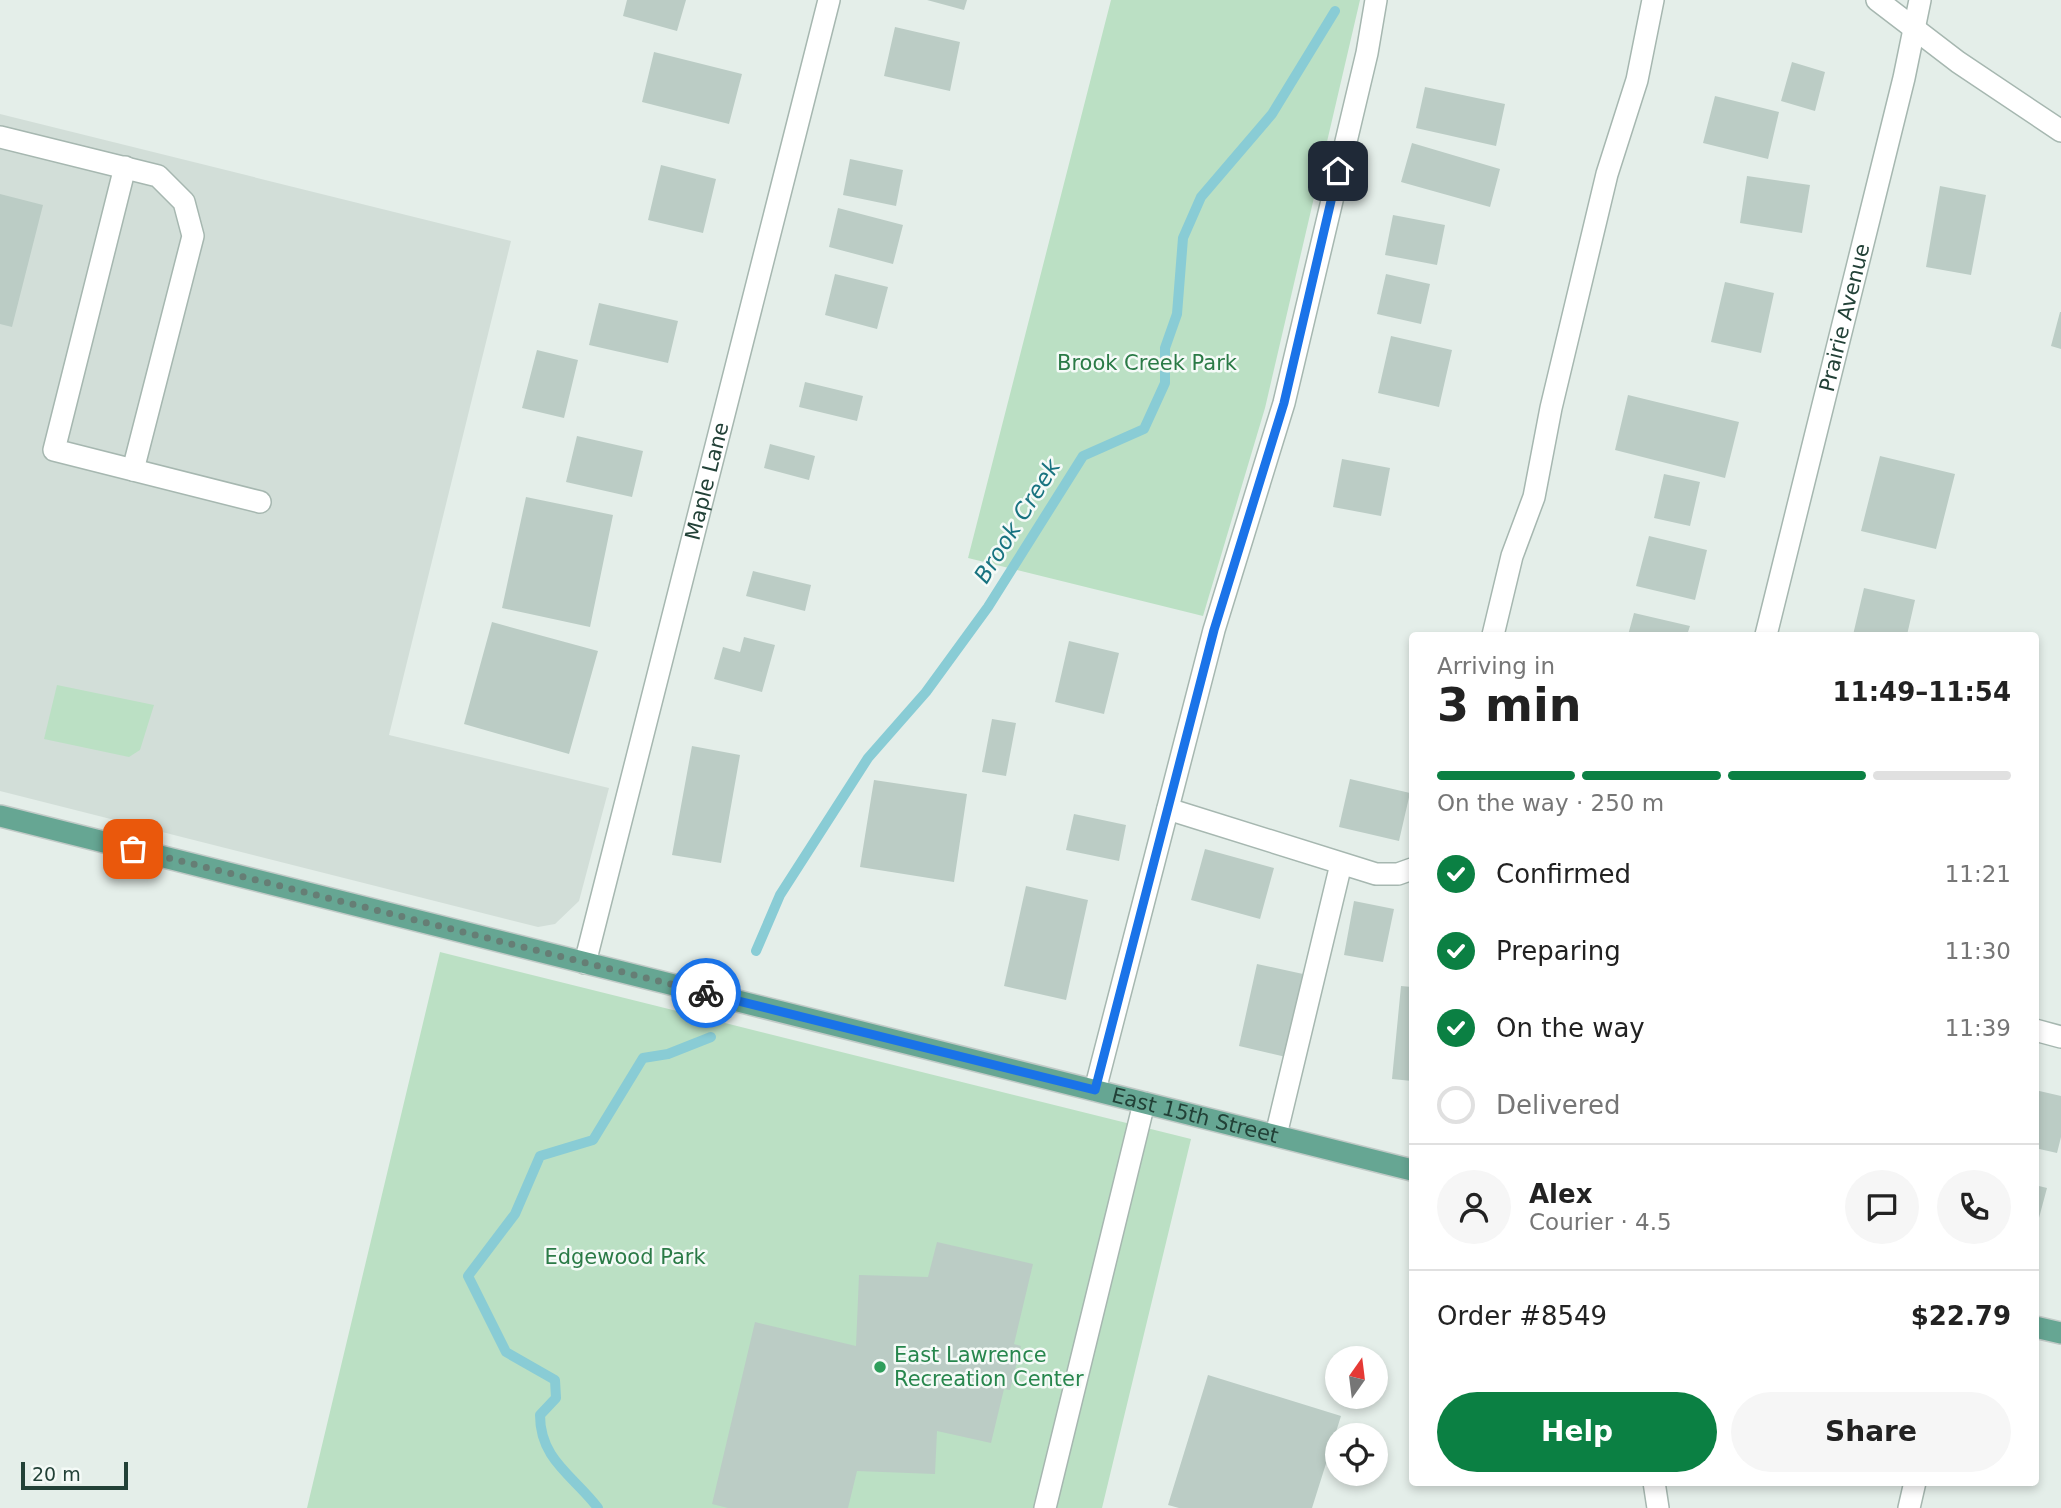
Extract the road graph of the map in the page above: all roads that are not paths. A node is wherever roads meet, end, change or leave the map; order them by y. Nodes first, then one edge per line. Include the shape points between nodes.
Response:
1 (829, 0) edge
2 (1376, 0) edge
3 (1653, 0) edge
4 (1877, 0) edge
5 (1920, 0) edge
6 (1914, 29) junction
7 (2061, 131) edge
8 (0, 137) edge
9 (125, 167) junction
10 (133, 470) junction
11 (260, 502) dead end
12 (1494, 632) edge
13 (1767, 632) edge
14 (1168, 809) junction
15 (0, 816) edge
16 (1341, 864) junction
17 (1409, 870) edge
18 (585, 962) junction
19 (2039, 1031) edge
20 (2061, 1037) edge
21 (1095, 1090) junction
22 (1144, 1103) junction
23 (1276, 1135) junction
24 (1409, 1169) edge
25 (2039, 1328) edge
26 (2061, 1333) edge
27 (1655, 1486) edge
28 (1914, 1486) edge
29 (1042, 1506) edge
30 (1658, 1508) edge
31 (1909, 1508) edge

1 - 18 street, Maple Lane
2 - 14 street via 1284,403 1214,630
3 - 12 street via 1637,80 1606,174 1534,497 1512,556
4 - 6 street
5 - 6 street, Prairie Avenue
6 - 7 street
6 - 13 street, Prairie Avenue
8 - 9 street
9 - 10 street via 158,176 184,202 193,236
9 - 10 street via 54,450
10 - 11 street
14 - 16 street
14 - 21 street
15 - 18 main road, East 15th Street
16 - 17 street via 1376,874
16 - 23 street
18 - 21 main road, East 15th Street
19 - 20 street
21 - 22 main road, East 15th Street
22 - 23 main road, East 15th Street
22 - 29 street
23 - 24 main road, East 15th Street
25 - 26 main road
27 - 30 street
28 - 31 street

